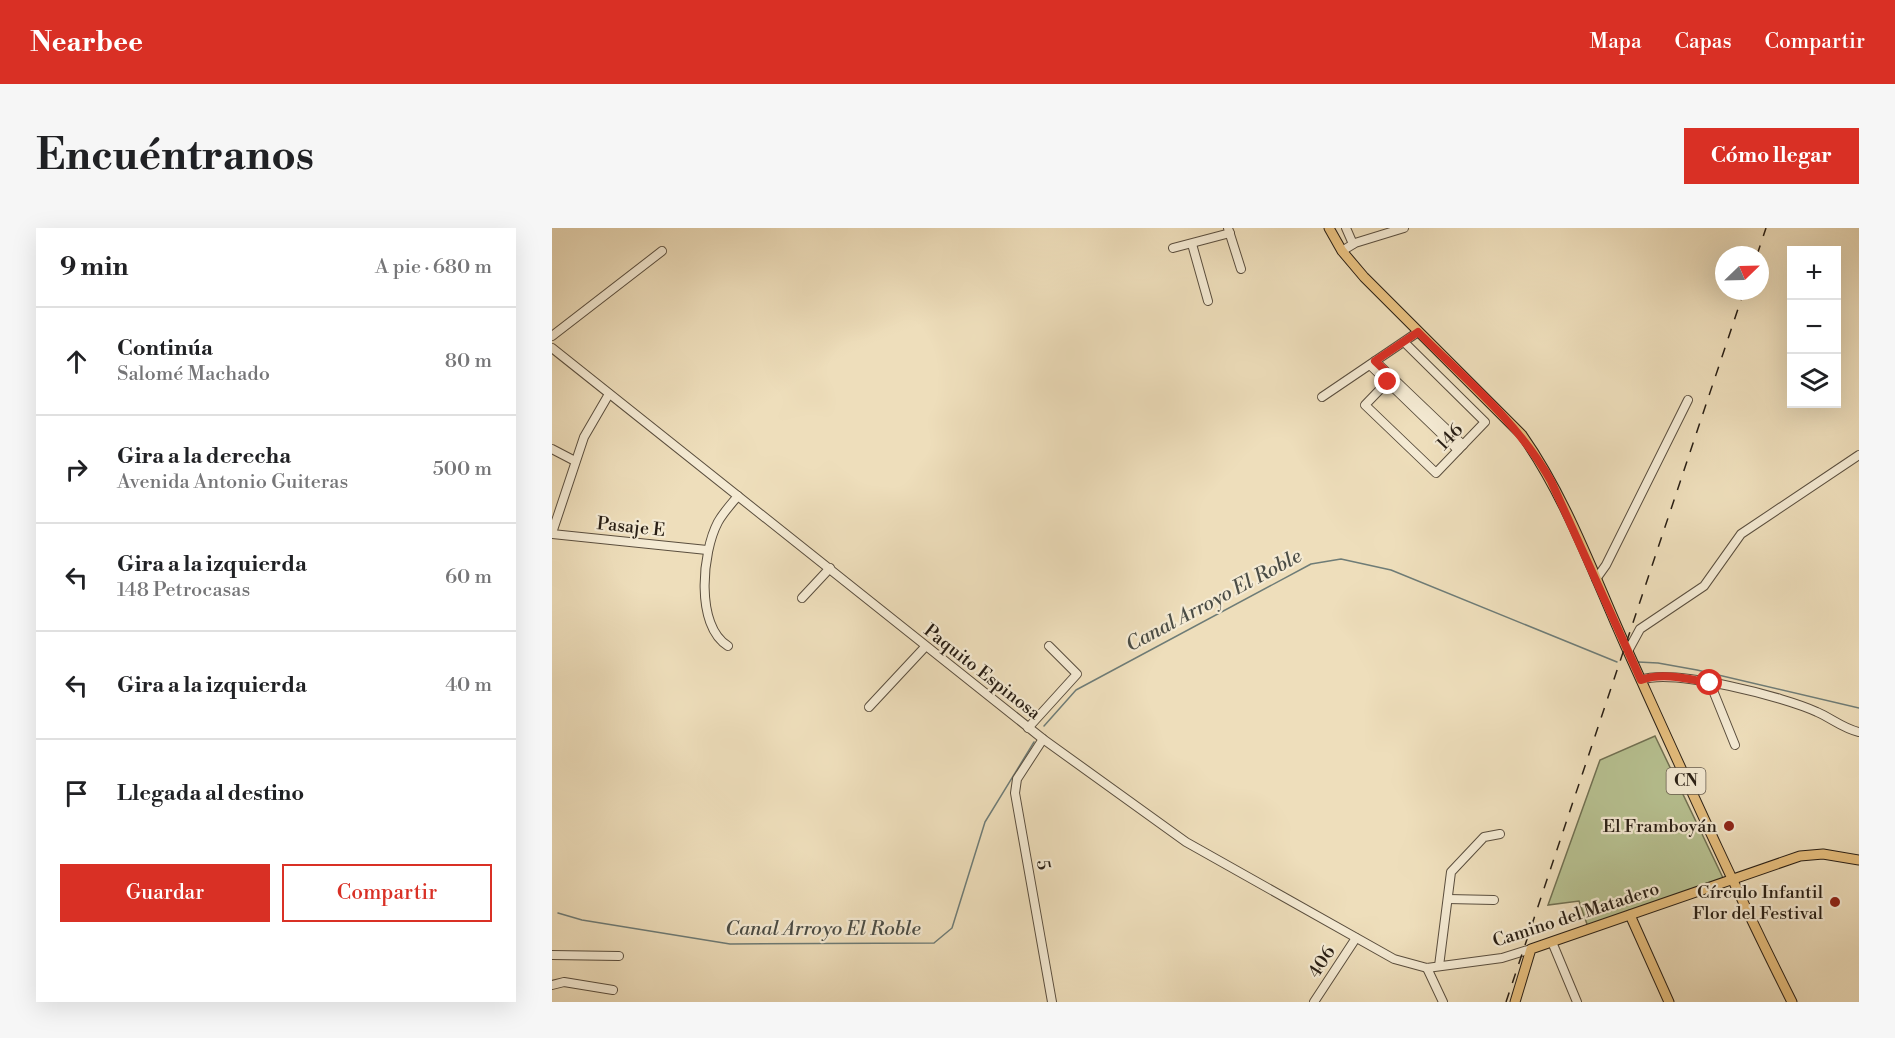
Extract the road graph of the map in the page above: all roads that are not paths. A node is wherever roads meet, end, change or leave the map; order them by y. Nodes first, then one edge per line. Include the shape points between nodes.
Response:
1 (1329, 228) edge
2 (1346, 228) edge
3 (1401, 228) edge
4 (1229, 231) edge
5 (1192, 244) junction
6 (1353, 244) junction
7 (1173, 248) dead end
8 (662, 251) dead end
9 (1342, 251) junction
10 (1241, 269) dead end
11 (1208, 302) dead end
12 (1418, 332) junction
13 (552, 336) edge
14 (1404, 342) junction
15 (552, 348) edge
16 (1372, 363) junction
17 (1390, 380) junction
18 (609, 394) junction
19 (1322, 397) dead end
20 (1688, 400) dead end
21 (552, 448) edge
22 (1460, 448) junction
23 (1859, 455) edge
24 (575, 461) junction
25 (738, 496) junction
26 (554, 518) edge
27 (552, 533) edge
28 (707, 550) junction
29 (830, 568) junction
30 (1596, 579) junction
31 (802, 598) dead end
32 (728, 646) dead end
33 (1049, 646) dead end
34 (925, 647) junction
35 (1628, 651) junction
36 (1641, 680) junction
37 (1710, 683) junction
38 (869, 707) dead end
39 (1028, 728) junction
40 (1859, 732) edge
41 (1043, 739) junction
42 (1736, 745) dead end
43 (1500, 834) dead end
44 (1859, 860) edge
45 (1732, 880) junction
46 (1448, 899) junction
47 (1494, 900) dead end
48 (1630, 915) junction
49 (1356, 938) junction
50 (1552, 942) junction
51 (1531, 949) junction
52 (552, 955) edge
53 (619, 956) dead end
54 (1439, 966) junction
55 (1427, 968) junction
56 (552, 985) edge
57 (613, 990) dead end
58 (1052, 1002) edge
59 (1314, 1002) edge
60 (1443, 1002) edge
61 (1515, 1002) edge
62 (1577, 1002) edge
63 (1669, 1002) edge
64 (1792, 1002) edge

1 - 9 main road, CN
2 - 6 street
3 - 6 street
4 - 5 street
4 - 10 street
5 - 7 street
5 - 11 street
6 - 9 street
8 - 13 street
9 - 12 main road, CN
12 - 14 street
12 - 30 main road, CN via 1522,435 1551,481
14 - 16 street
14 - 22 street, 146 via 1485,422
15 - 18 street, Paquito Espinosa
16 - 17 street
16 - 19 street
17 - 22 street
17 - 22 street, 146 via 1365,405 1436,473
18 - 24 street
18 - 25 street, Paquito Espinosa
20 - 30 street
21 - 24 street
23 - 35 street via 1741,534 1704,586 1640,629
24 - 26 street
25 - 28 street via 718,521
25 - 29 street, Paquito Espinosa
26 - 27 street
27 - 28 street, Pasaje E
28 - 32 street via 706,619 714,635
29 - 31 street
29 - 34 street, Paquito Espinosa
30 - 35 main road, CN
33 - 39 street via 1077,674
34 - 38 street
34 - 39 street, Paquito Espinosa
35 - 36 main road, CN
36 - 37 street via 1664,676
36 - 45 main road, CN
37 - 40 street via 1805,708
37 - 42 street
39 - 41 street, Paquito Espinosa
41 - 49 street, Paquito Espinosa via 1186,842
41 - 58 street, 5 via 1017,779 1015,793
43 - 46 street via 1484,837 1451,872
44 - 45 main road, Camino del Matadero via 1808,854
45 - 48 main road, Camino del Matadero
45 - 64 main road, CN
46 - 47 street
46 - 54 street
48 - 50 main road, Camino del Matadero
48 - 63 main road
49 - 55 street, Paquito Espinosa via 1394,958
49 - 59 street, 406
50 - 51 main road, Camino del Matadero
50 - 62 street
51 - 54 street, Camino del Matadero via 1502,958
51 - 61 main road
52 - 53 street
54 - 55 street, Camino del Matadero
55 - 60 street
56 - 57 street via 564,982

